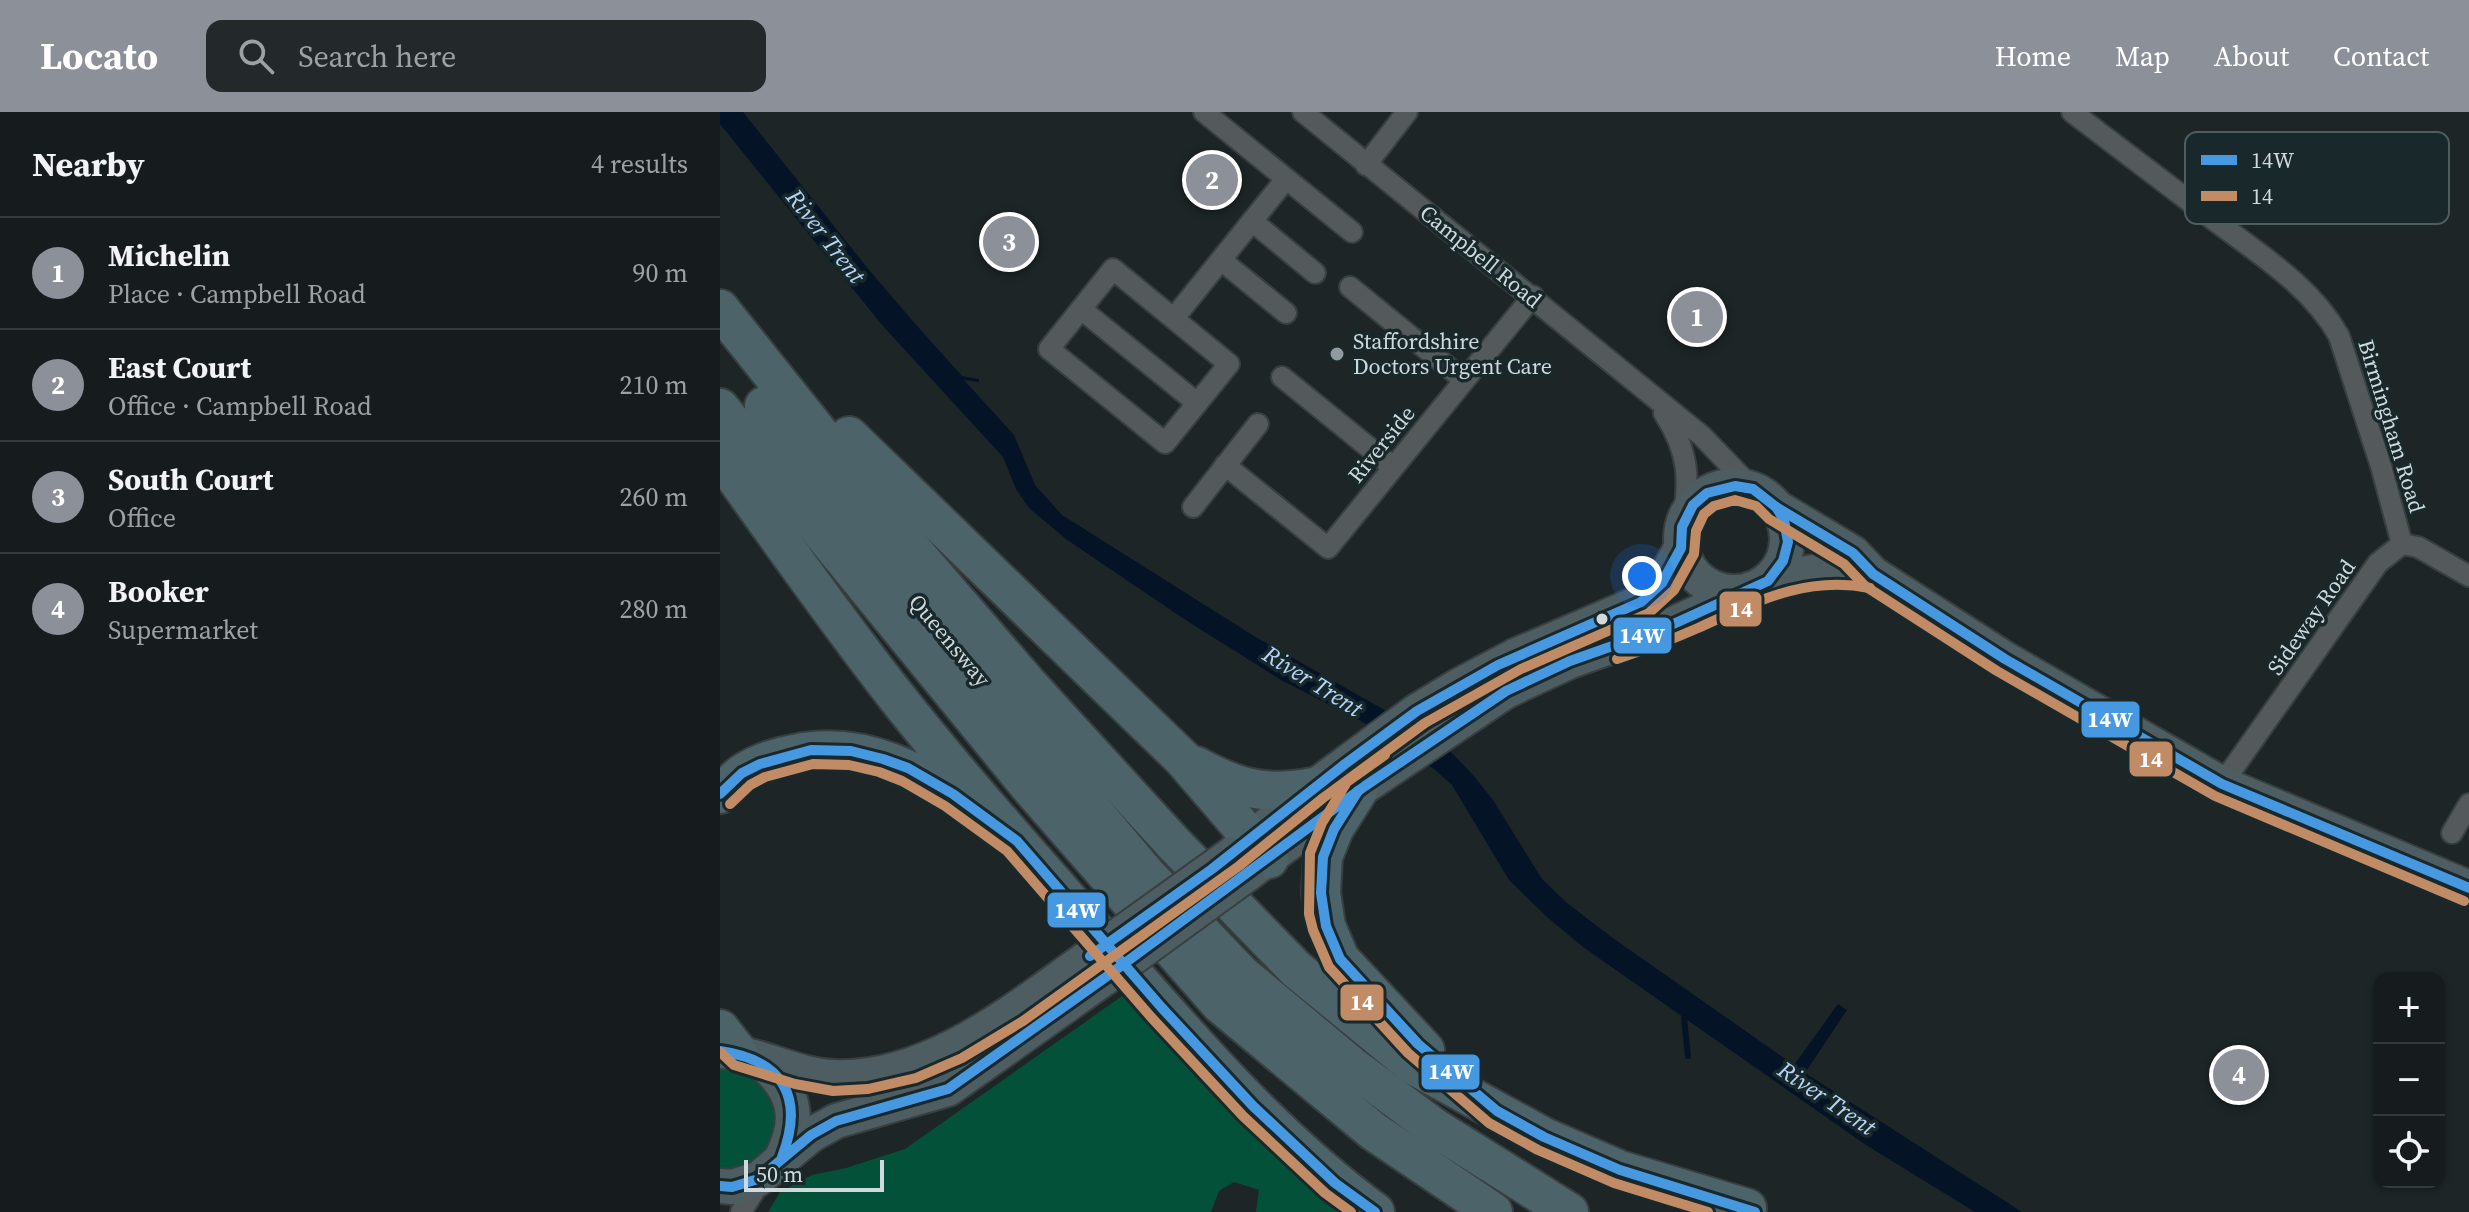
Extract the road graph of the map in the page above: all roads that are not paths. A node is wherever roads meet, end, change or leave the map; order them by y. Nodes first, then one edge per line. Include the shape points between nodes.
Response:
1 (1204, 112) edge
2 (1303, 112) edge
3 (1407, 112) edge
4 (2072, 112) edge
5 (1366, 165) junction
6 (1286, 179) junction
7 (2185, 198) edge
8 (1252, 221) junction
9 (2219, 224) edge
10 (1352, 232) dead end
11 (1221, 260) junction
12 (1315, 273) dead end
13 (1350, 287) dead end
14 (720, 296) edge
15 (1533, 296) junction
16 (720, 309) edge
17 (1081, 309) junction
18 (1286, 313) dead end
19 (1174, 318) junction
20 (720, 350) edge
21 (1282, 377) dead end
22 (1464, 380) junction
23 (1197, 403) junction
24 (1658, 403) junction
25 (720, 408) edge
26 (1258, 424) dead end
27 (720, 456) edge
28 (1225, 465) junction
29 (1393, 467) junction
30 (1765, 498) junction
31 (1193, 507) dead end
32 (1681, 538) junction
33 (2402, 544) junction
34 (1873, 574) junction
35 (2469, 576) edge
36 (1755, 587) junction
37 (1183, 759) junction
38 (1345, 782) junction
39 (2222, 784) junction
40 (720, 794) edge
41 (2469, 804) edge
42 (2452, 833) dead end
43 (1017, 841) junction
44 (1249, 856) junction
45 (2469, 888) edge
46 (1098, 967) junction
47 (735, 1048) edge
48 (1497, 1111) junction
49 (774, 1166) junction
50 (720, 1186) edge
51 (1755, 1210) edge
52 (741, 1212) edge
53 (1375, 1212) edge
54 (1493, 1212) edge
55 (1569, 1212) edge
56 (1661, 1212) edge

1 - 6 street
2 - 5 street, Campbell Road
3 - 5 street
4 - 7 street, Birmingham Road
5 - 15 street, Campbell Road
6 - 8 street
6 - 10 street
8 - 11 street
8 - 12 street
9 - 33 street, Birmingham Road via 2309,295 2329,318
11 - 18 street
11 - 19 street
13 - 22 street
14 - 37 highway via 868,456
15 - 22 street, Riverside
15 - 24 street, Campbell Road
16 - 48 highway via 929,569 1242,916 1307,979 1413,1065
17 - 19 street via 1113,269
17 - 23 street
17 - 23 street via 1049,349 1165,443
19 - 23 street via 1229,364
20 - 55 highway, Queensway via 931,619 1146,874 1241,974 1435,1128
21 - 29 street
22 - 29 street, Riverside
24 - 30 street, Campbell Road via 1702,436
24 - 32 street, Campbell Road via 1687,463
25 - 54 highway, Queensway via 1029,786 1220,1004 1373,1131
26 - 28 street
27 - 43 highway via 897,697
28 - 29 street, Riverside via 1328,548
28 - 31 street
30 - 32 main road via 1735,486 1707,493 1693,505
30 - 34 main road, Campbell Road via 1853,553
30 - 36 main road via 1784,520 1788,542 1783,561
32 - 36 main road via 1685,563 1712,589 1733,593
32 - 38 main road via 1662,583 1641,602 1515,656 1417,711
33 - 35 street via 2418,547
33 - 39 street, Sideway Road via 2378,563
34 - 36 main road, Campbell Road via 1841,568
34 - 39 main road, Campbell Road via 2005,659
36 - 38 main road via 1506,691 1441,734
37 - 38 highway via 1243,788 1289,791
37 - 44 highway
38 - 44 main road
38 - 48 highway via 1323,857 1323,911 1332,943 1340,959 1418,1044
39 - 45 main road, Campbell Road
40 - 43 highway via 742,773 784,756 851,751 908,768
41 - 42 street
43 - 53 highway via 1253,1106 1335,1183
44 - 46 main road, bridge
46 - 47 main road via 956,1046 866,1075 834,1077
46 - 49 main road via 948,1089 836,1121
47 - 49 main road via 783,1083 793,1111 790,1140
48 - 51 highway via 1620,1170
49 - 50 main road via 745,1184
49 - 52 street
51 - 56 highway via 1698,1204

